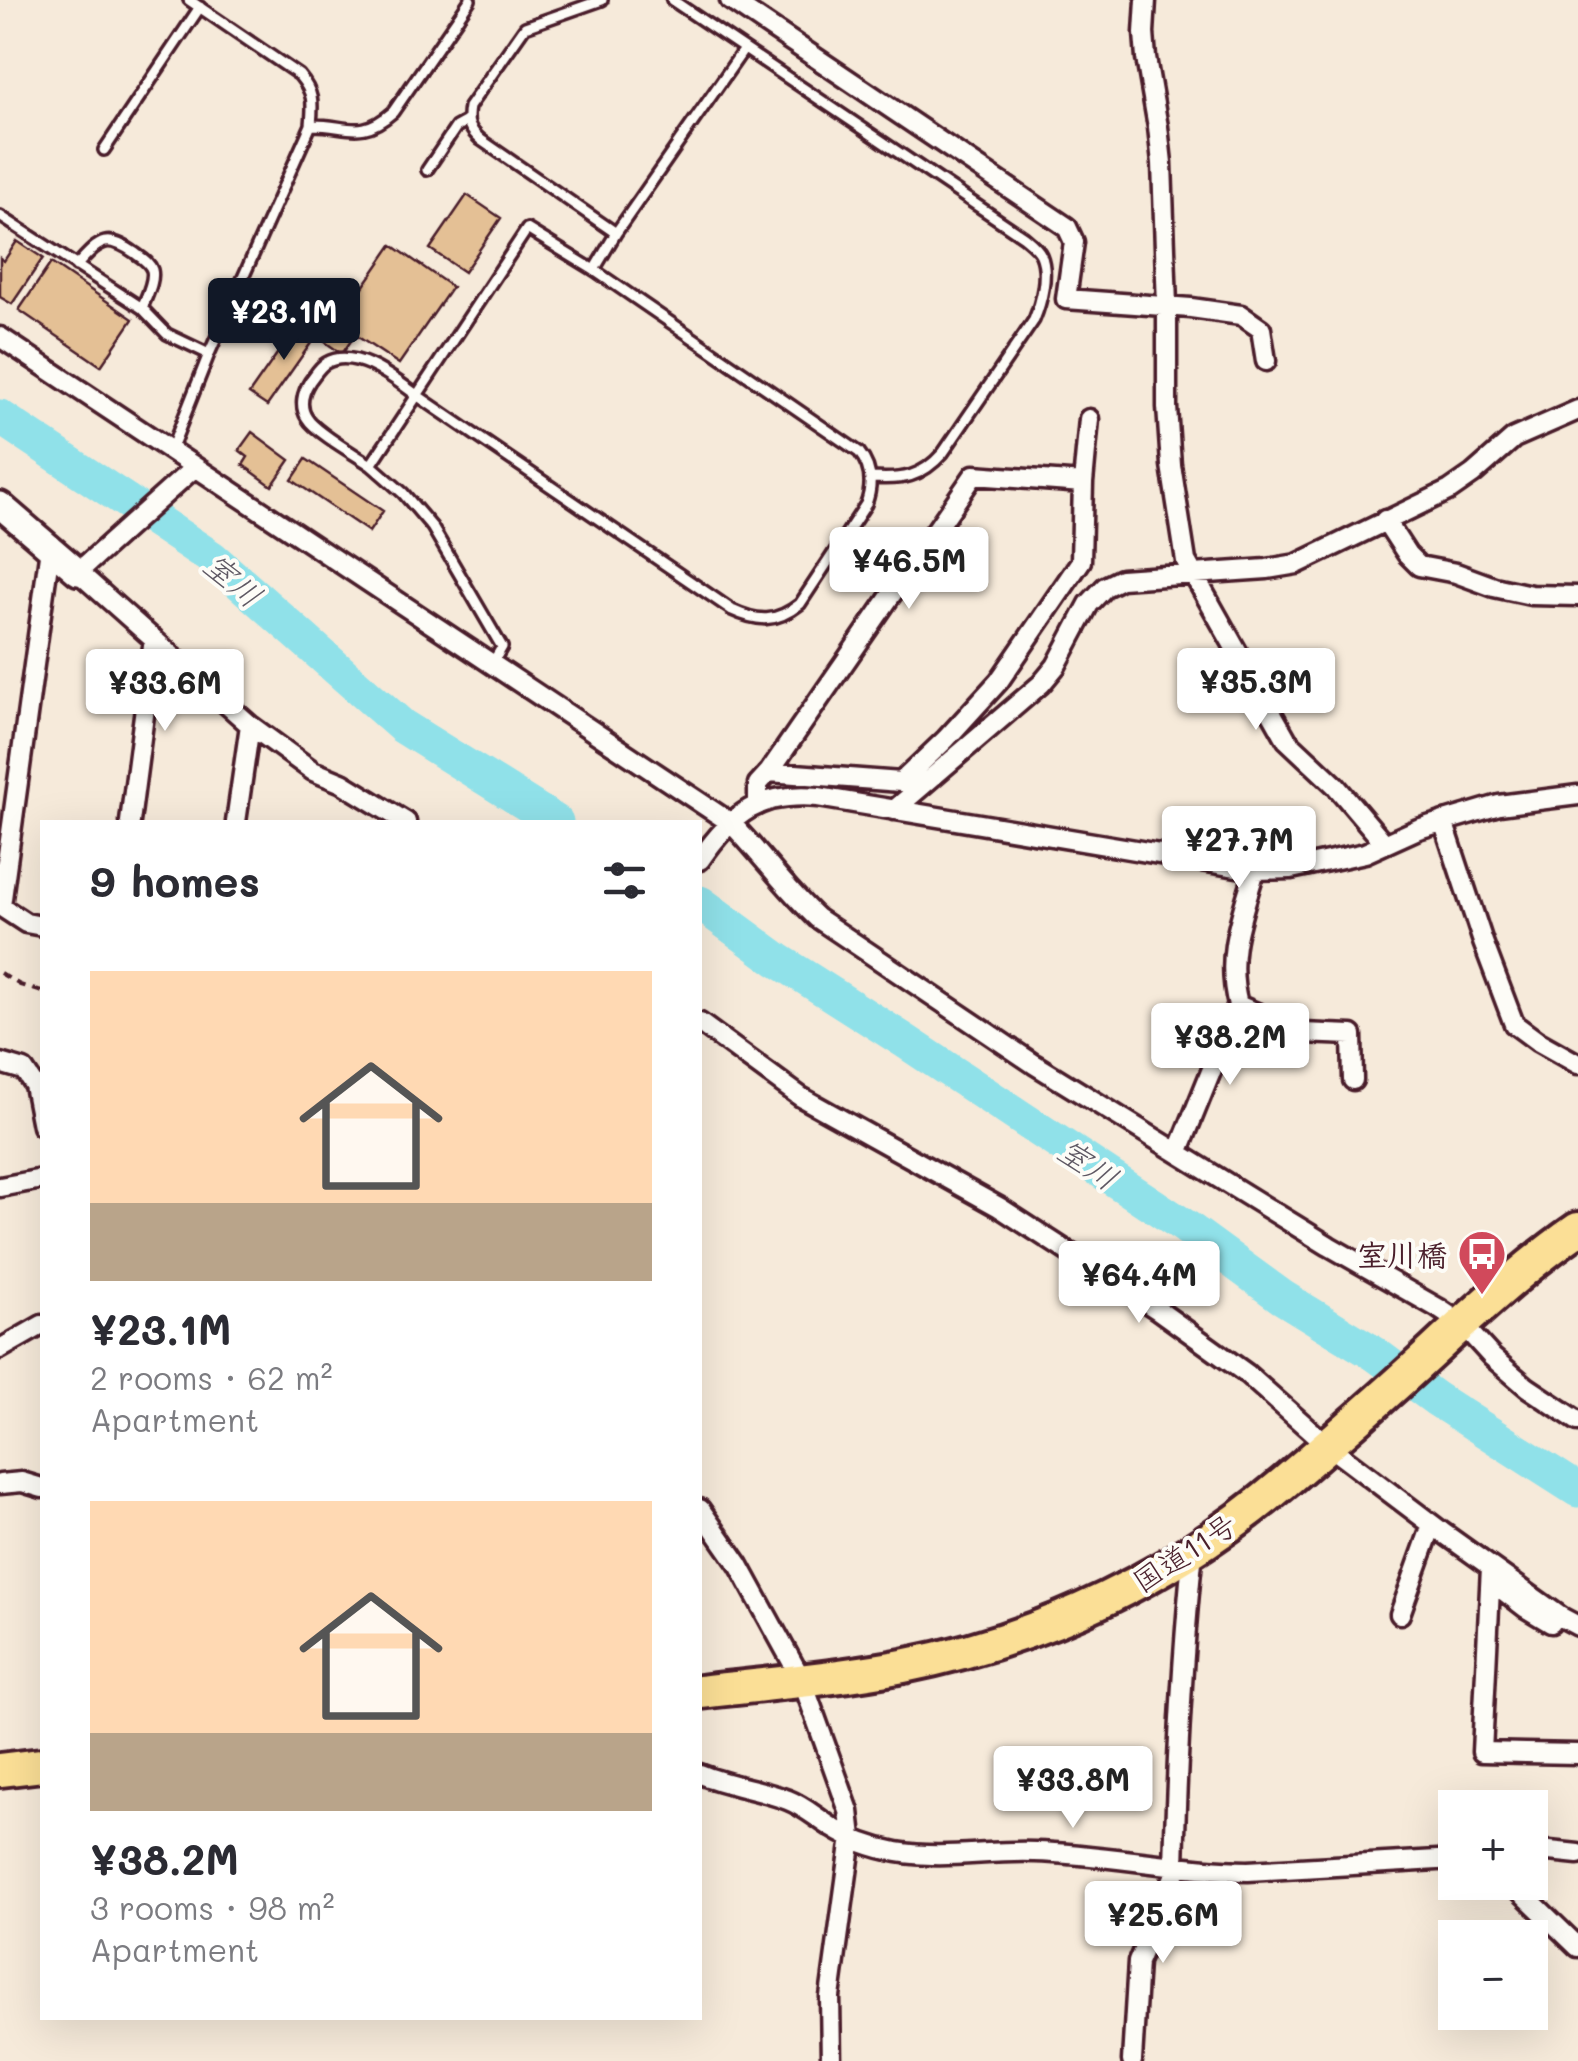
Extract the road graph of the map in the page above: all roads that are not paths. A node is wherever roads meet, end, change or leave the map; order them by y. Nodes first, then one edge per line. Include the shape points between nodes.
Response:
1 (189, 0) edge
2 (470, 0) edge
3 (602, 0) edge
4 (672, 0) edge
5 (730, 0) edge
6 (1146, 0) edge
7 (200, 7) junction
8 (744, 49) junction
9 (467, 121) junction
10 (311, 125) junction
11 (104, 150) dead end
12 (428, 170) dead end
13 (0, 216) edge
14 (616, 233) junction
15 (76, 266) junction
16 (594, 270) junction
17 (1167, 306) junction
18 (142, 308) junction
19 (0, 337) edge
20 (209, 354) junction
21 (1266, 361) dead end
22 (418, 396) junction
23 (1578, 410) edge
24 (1089, 419) dead end
25 (171, 450) junction
26 (371, 466) junction
27 (195, 467) junction
28 (871, 478) junction
29 (1083, 483) junction
30 (0, 505) edge
31 (1385, 520) junction
32 (50, 548) junction
33 (86, 565) junction
34 (1194, 573) junction
35 (1578, 596) edge
36 (154, 639) junction
37 (492, 664) junction
38 (250, 725) junction
39 (769, 772) junction
40 (1578, 796) edge
41 (758, 804) junction
42 (894, 810) junction
43 (130, 820) edge
44 (236, 820) edge
45 (403, 820) edge
46 (1444, 821) junction
47 (731, 823) junction
48 (1385, 844) junction
49 (702, 857) edge
50 (1255, 870) junction
51 (0, 906) edge
52 (40, 926) edge
53 (1238, 1006) junction
54 (702, 1024) edge
55 (0, 1063) edge
56 (1578, 1064) edge
57 (1353, 1080) dead end
58 (40, 1116) edge
59 (1178, 1153) junction
60 (40, 1179) edge
61 (0, 1188) edge
62 (1578, 1229) edge
63 (40, 1327) edge
64 (1458, 1329) junction
65 (0, 1349) edge
66 (1578, 1421) edge
67 (1329, 1443) junction
68 (0, 1484) edge
69 (40, 1487) edge
70 (702, 1513) edge
71 (1432, 1525) junction
72 (1193, 1551) junction
73 (1490, 1574) junction
74 (1400, 1614) dead end
75 (1578, 1626) edge
76 (1578, 1638) edge
77 (802, 1680) junction
78 (702, 1692) edge
79 (1578, 1754) edge
80 (40, 1765) edge
81 (0, 1770) edge
82 (702, 1775) edge
83 (852, 1838) junction
84 (1548, 1851) edge
85 (1578, 1854) edge
86 (1438, 1859) edge
87 (1176, 1866) junction
88 (1530, 1900) edge
89 (1578, 1947) edge
90 (831, 2061) edge
91 (1132, 2061) edge

1 - 7 lane
2 - 10 lane via 381,122 364,130
3 - 9 lane via 524,26
4 - 8 lane
5 - 17 street via 1067,227 1074,242 1066,299
6 - 17 street
7 - 10 lane via 299,75 310,89
7 - 11 lane
8 - 14 lane
8 - 28 lane via 1024,237 1042,256 1034,320 943,453 905,479
9 - 12 lane
9 - 14 lane via 480,140
10 - 20 lane
13 - 15 lane
14 - 16 lane
15 - 18 lane
15 - 18 lane via 103,241 120,242 151,268
16 - 22 lane via 527,229
16 - 28 lane via 859,452
17 - 21 street via 1241,315 1261,329
17 - 34 street via 1166,407 1186,561
18 - 20 lane via 167,334
19 - 25 street
20 - 25 lane
22 - 26 lane
22 - 26 lane via 363,362 342,359 320,367 304,391 307,419
22 - 28 lane via 732,610 761,619 800,604 866,504
23 - 31 street via 1514,438 1450,490
24 - 29 street
25 - 27 street
26 - 37 lane via 432,527 502,648
27 - 33 street
27 - 37 street
29 - 39 street via 974,475
29 - 39 street via 1081,561 998,681 902,782
30 - 32 street
31 - 34 street via 1297,564
31 - 35 street via 1419,566 1531,595
32 - 33 street
32 - 51 street
33 - 36 street
34 - 42 street via 1120,579 1105,587 1041,684
34 - 48 street via 1287,740
36 - 38 street
36 - 43 street
37 - 47 street
38 - 44 street
38 - 45 street via 314,772
39 - 41 street via 758,784
40 - 46 street via 1499,805
41 - 42 street via 792,795
41 - 47 street
42 - 50 street
46 - 48 street
46 - 56 street via 1514,1024
47 - 49 street
47 - 59 street via 817,918
48 - 50 street via 1291,869
50 - 53 street via 1233,947
51 - 52 street
53 - 57 street via 1302,1033 1352,1035
53 - 59 street
54 - 67 street via 801,1097 999,1207 1158,1310
55 - 58 street via 24,1070
59 - 64 street via 1438,1308
60 - 61 street
62 - 64 highway, 国道11号
63 - 65 street
64 - 66 street
64 - 67 highway, 国道11号
67 - 71 street
67 - 72 highway, 国道11号
68 - 69 street
70 - 77 street
71 - 73 street
71 - 74 street
72 - 77 highway, 国道11号 via 1118,1594 972,1650
72 - 87 street
73 - 75 street
73 - 76 street via 1526,1608
73 - 79 street via 1482,1752
77 - 78 highway, 国道11号
77 - 83 street via 849,1811
80 - 81 highway
82 - 83 street via 792,1801
83 - 87 street via 943,1857 1031,1851
83 - 90 street via 830,1997
84 - 85 street
86 - 87 street via 1248,1872
87 - 91 street via 1138,1962
88 - 89 street

